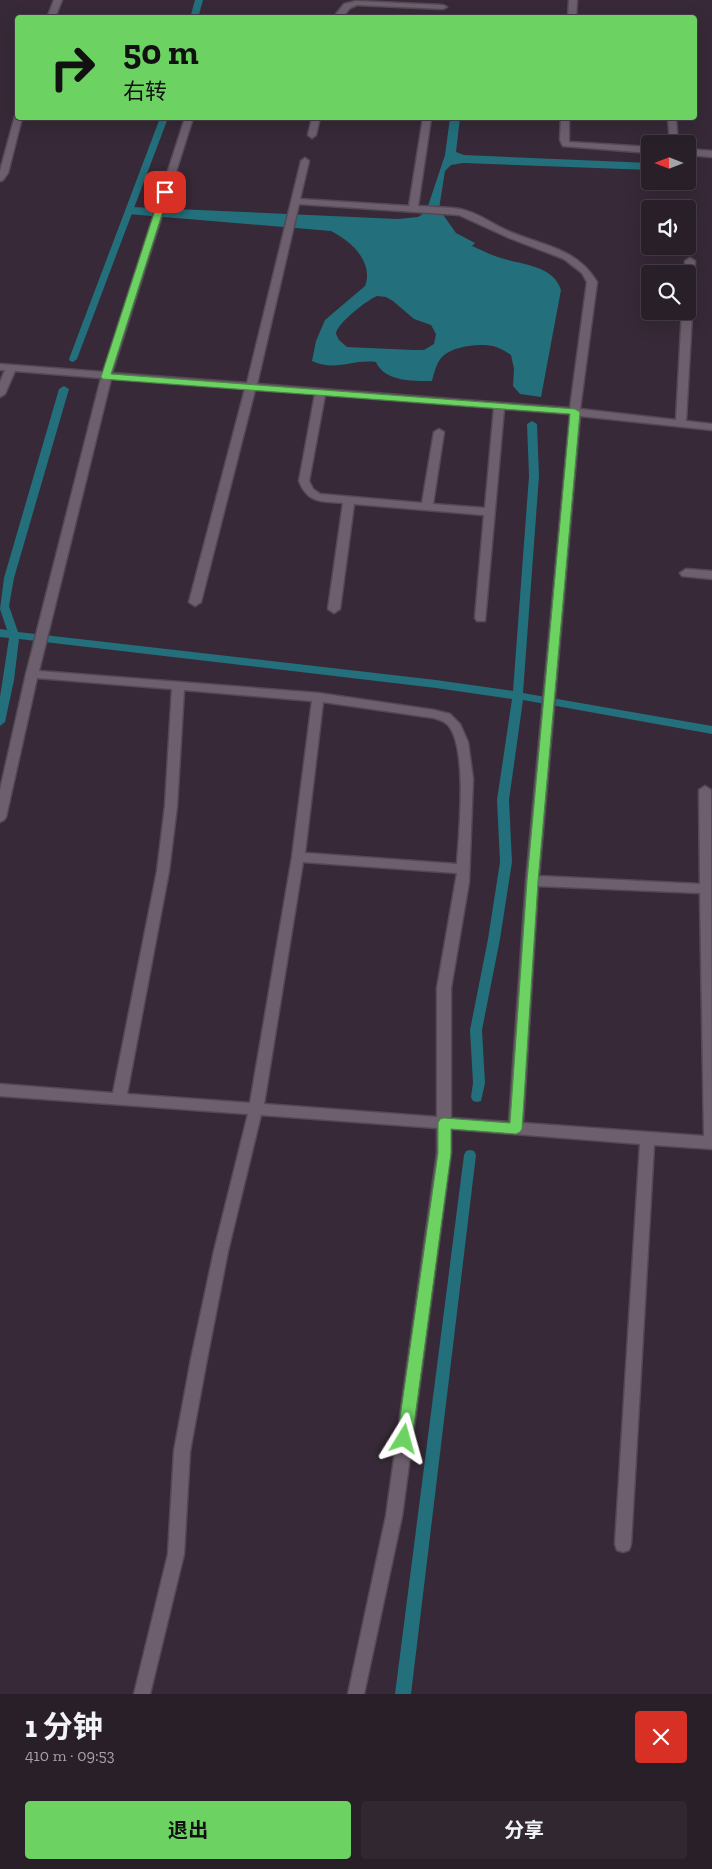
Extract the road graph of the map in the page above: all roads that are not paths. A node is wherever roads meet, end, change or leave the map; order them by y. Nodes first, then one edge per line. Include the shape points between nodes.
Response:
1 (58, 0) edge
2 (573, 0) edge
3 (339, 1) edge
4 (444, 3) edge
5 (347, 6) junction
6 (52, 15) edge
7 (340, 15) edge
8 (572, 15) edge
9 (17, 120) edge
10 (188, 120) edge
11 (316, 120) edge
12 (427, 120) edge
13 (565, 120) edge
14 (672, 120) edge
15 (312, 135) dead end
16 (673, 135) edge
17 (641, 149) edge
18 (696, 153) edge
19 (712, 154) edge
20 (304, 161) dead end
21 (0, 178) edge
22 (296, 201) junction
23 (413, 208) junction
24 (690, 261) dead end
25 (5, 368) edge
26 (106, 377) junction
27 (251, 387) junction
28 (320, 392) junction
29 (0, 394) edge
30 (499, 406) junction
31 (575, 412) junction
32 (681, 424) junction
33 (712, 427) edge
34 (439, 432) dead end
35 (349, 500) junction
36 (427, 507) junction
37 (490, 512) junction
38 (686, 573) dead end
39 (712, 575) edge
40 (195, 602) dead end
41 (334, 609) dead end
42 (481, 618) dead end
43 (32, 674) junction
44 (178, 686) junction
45 (318, 697) junction
46 (705, 790) dead end
47 (0, 817) edge
48 (298, 857) junction
49 (463, 869) junction
50 (532, 881) junction
51 (710, 889) edge
52 (0, 1090) edge
53 (119, 1099) junction
54 (256, 1109) junction
55 (444, 1123) junction
56 (516, 1129) junction
57 (648, 1138) junction
58 (712, 1143) edge
59 (623, 1544) dead end
60 (142, 1694) edge
61 (356, 1694) edge

1 - 6 lane
2 - 8 lane
3 - 5 lane
4 - 5 lane via 356,3
5 - 7 lane
9 - 21 lane
10 - 26 lane
11 - 15 lane
12 - 23 lane
13 - 17 lane via 566,144
14 - 16 lane
18 - 19 lane
20 - 22 lane
22 - 23 lane
22 - 27 lane
23 - 31 lane via 470,216 546,246 569,258 589,275 592,282
24 - 32 lane
25 - 26 lane
25 - 29 lane
26 - 27 lane
26 - 43 lane
27 - 28 lane
27 - 40 lane
28 - 30 lane
28 - 35 lane via 304,481 308,491 318,497
30 - 31 lane
30 - 37 lane
31 - 32 lane
31 - 50 lane
32 - 33 lane
34 - 36 lane
35 - 36 lane
35 - 41 lane
36 - 37 lane
37 - 42 lane
38 - 39 lane
43 - 44 lane
43 - 47 lane
44 - 45 lane
44 - 53 lane via 171,806 163,871
45 - 48 lane
45 - 49 lane via 434,714 446,717 454,724 462,742 466,779
46 - 51 lane
48 - 49 lane
48 - 54 lane
49 - 55 lane via 444,988
50 - 51 lane
50 - 56 lane
51 - 58 lane
52 - 53 lane
53 - 54 lane
54 - 55 lane
54 - 60 lane via 198,1359 182,1451 176,1554
55 - 56 lane
55 - 61 lane via 444,1153 394,1516
56 - 57 lane
57 - 58 lane
57 - 59 lane

